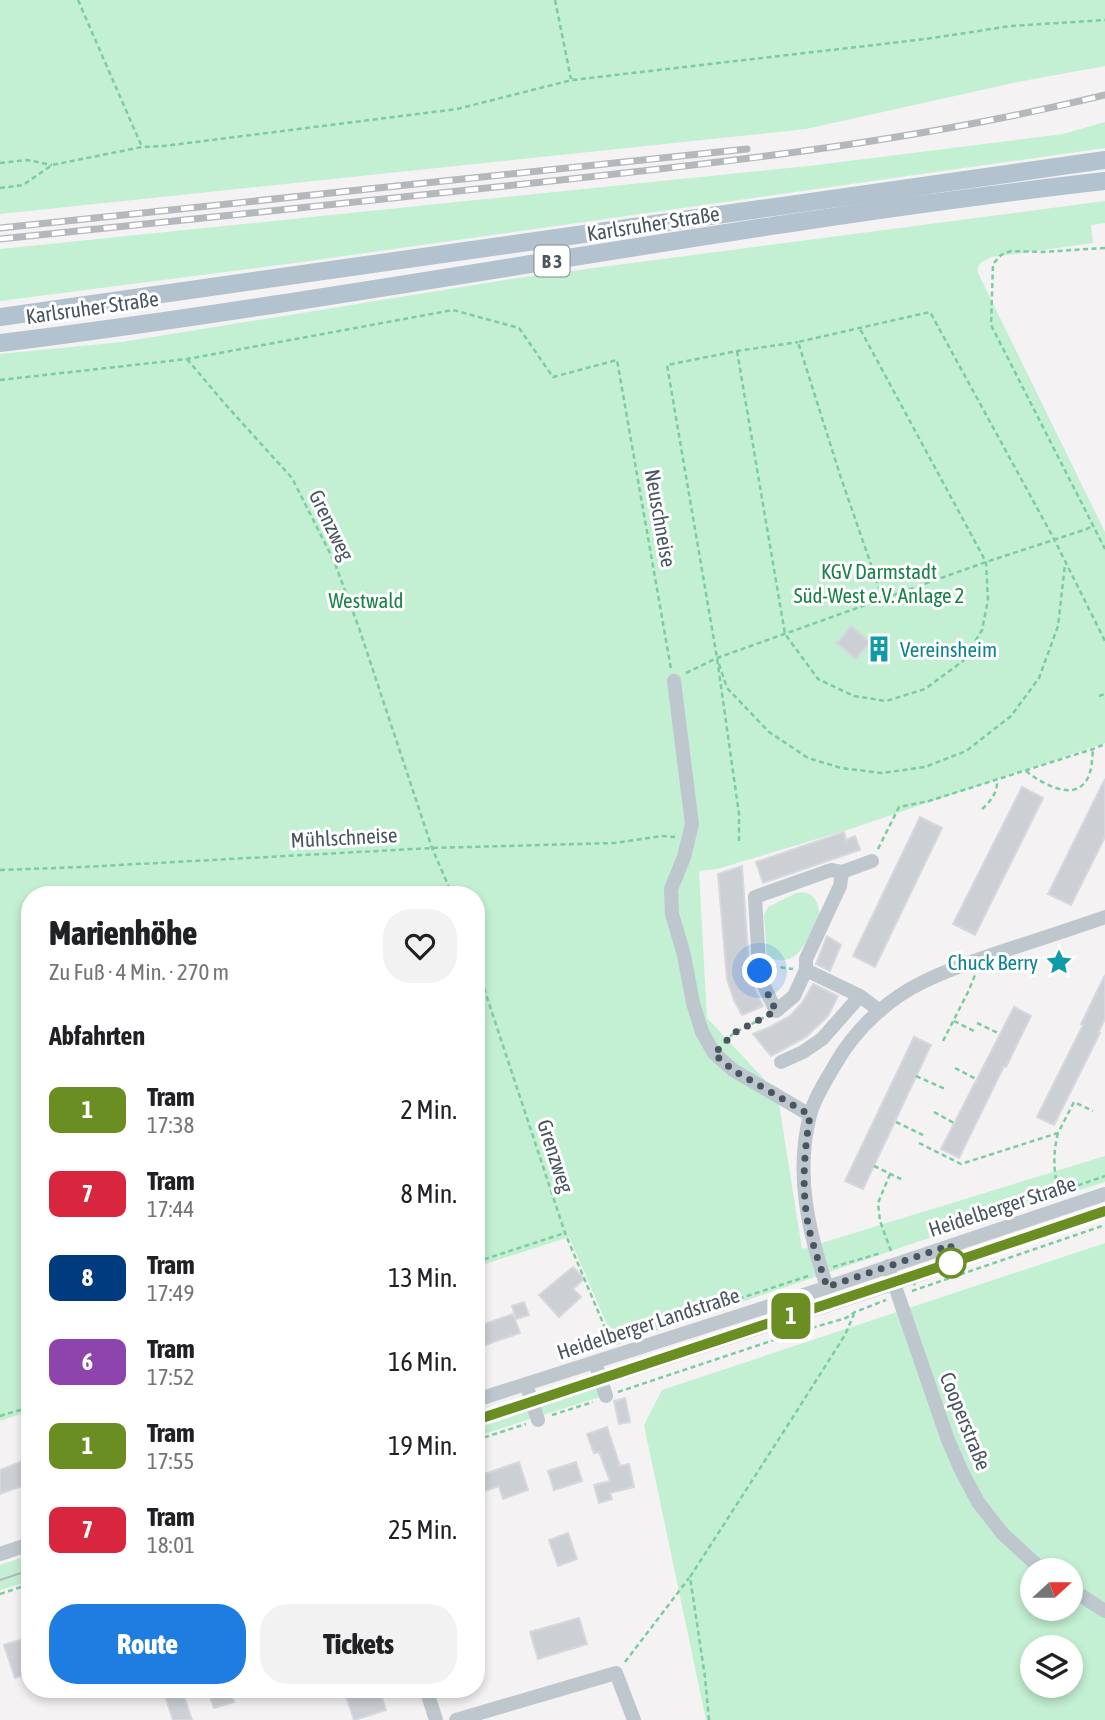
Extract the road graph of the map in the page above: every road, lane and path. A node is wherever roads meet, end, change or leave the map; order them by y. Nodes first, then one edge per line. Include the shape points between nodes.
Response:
1 (78, 0) edge
2 (555, 0) edge
3 (1105, 20) edge
4 (572, 80) junction
5 (142, 147) junction
6 (1105, 160) edge
7 (0, 163) edge
8 (52, 165) junction
9 (1105, 181) edge
10 (0, 188) edge
11 (1104, 248) edge
12 (0, 317) edge
13 (859, 327) junction
14 (798, 342) junction
15 (0, 343) edge
16 (737, 351) junction
17 (187, 359) junction
18 (0, 380) edge
19 (1093, 525) junction
20 (1054, 539) junction
21 (1105, 549) edge
22 (986, 562) junction
23 (1065, 564) junction
24 (883, 599) junction
25 (785, 634) junction
26 (1105, 641) edge
27 (717, 658) junction
28 (674, 681) junction
29 (1105, 694) edge
30 (1099, 696) dead end
31 (1105, 744) edge
32 (1093, 749) junction
33 (1026, 771) junction
34 (997, 780) junction
35 (982, 809) dead end
36 (689, 839) junction
37 (739, 841) dead end
38 (432, 848) junction
39 (872, 861) joint
40 (0, 870) edge
41 (842, 872) junction
42 (449, 886) edge
43 (1105, 917) edge
44 (806, 970) junction
45 (760, 971) junction
46 (975, 975) dead end
47 (485, 991) edge
48 (860, 996) junction
49 (776, 1011) junction
50 (880, 1011) junction
51 (954, 1021) junction
52 (977, 1023) dead end
53 (974, 1031) dead end
54 (1000, 1034) dead end
55 (943, 1041) dead end
56 (714, 1054) junction
57 (781, 1062) dead end
58 (955, 1069) dead end
59 (916, 1076) dead end
60 (976, 1079) dead end
61 (945, 1090) dead end
62 (1093, 1111) dead end
63 (934, 1112) dead end
64 (810, 1115) junction
65 (896, 1122) dead end
66 (954, 1123) dead end
67 (1058, 1133) junction
68 (923, 1135) dead end
69 (919, 1143) dead end
70 (874, 1166) dead end
71 (890, 1174) junction
72 (1105, 1176) edge
73 (901, 1179) dead end
74 (1059, 1191) junction
75 (1105, 1195) edge
76 (1105, 1226) edge
77 (565, 1233) junction
78 (923, 1239) dead end
79 (899, 1248) dead end
80 (891, 1251) junction
81 (912, 1258) joint
82 (485, 1259) edge
83 (842, 1264) dead end
84 (888, 1266) junction
85 (827, 1287) junction
86 (915, 1290) dead end
87 (877, 1303) dead end
88 (855, 1312) junction
89 (615, 1355) junction
90 (595, 1362) junction
91 (526, 1384) junction
92 (606, 1396) junction
93 (485, 1397) edge
94 (21, 1410) edge
95 (0, 1416) edge
96 (538, 1420) junction
97 (485, 1437) edge
98 (21, 1547) edge
99 (0, 1554) edge
100 (1028, 1558) edge
101 (690, 1577) junction
102 (21, 1587) edge
103 (0, 1594) edge
104 (1083, 1597) edge
105 (1105, 1611) edge
106 (616, 1673) junction
107 (429, 1698) edge
108 (436, 1720) edge
109 (456, 1720) edge
110 (634, 1720) edge
111 (709, 1720) edge

1 - 5 path
2 - 4 path
3 - 4 path via 1011,26
4 - 5 path via 457,109
5 - 8 path
6 - 12 main road, Karlsruher Straße / B 3
7 - 8 path via 27,160
8 - 10 path via 23,185
9 - 15 main road, Karlsruher Straße / B 3
11 - 19 path via 1011,251 993,264 991,279 991,325
13 - 14 path
13 - 20 path via 930,312
13 - 22 path
14 - 16 path
14 - 24 path
16 - 25 path
16 - 27 path via 667,365
17 - 18 path
17 - 28 path, Neuschneise via 453,310 519,328 553,377 617,360
17 - 38 path, Grenzweg via 292,478 334,561
19 - 20 path
19 - 21 path
20 - 22 path
20 - 23 path
22 - 24 path
22 - 25 path via 988,600 982,630 963,661 925,689 886,701 854,696 818,679
23 - 26 path
23 - 27 path via 1059,626 1039,678 1011,716 967,751 925,767 882,773 808,758 769,732 727,688
24 - 25 path
25 - 27 path
27 - 28 path
27 - 37 path
28 - 36 street via 692,824
29 - 30 path
31 - 32 path
32 - 33 path
32 - 33 path via 1087,780 1071,790 1061,790
33 - 34 path
34 - 35 path via 998,787
34 - 39 path via 899,807
36 - 38 path, Mühlschneise via 662,836 615,844
36 - 56 street via 671,889 672,914 702,1032
38 - 40 path, Mühlschneise
38 - 42 path, Grenzweg
39 - 41 street
41 - 44 street via 840,886 806,959
41 - 45 street via 831,870 755,897
43 - 50 street via 942,973
44 - 45 path via 778,967
44 - 48 street
44 - 49 street via 794,996
45 - 49 street
46 - 51 path
47 - 77 path, Grenzweg
48 - 50 street
48 - 57 street via 822,1039
49 - 56 path via 734,1033
50 - 64 street via 842,1053
51 - 53 path
51 - 55 path
52 - 54 path
56 - 64 street
58 - 60 path
59 - 61 path
62 - 67 path via 1074,1102
63 - 66 path
64 - 85 street via 805,1205
65 - 68 path
67 - 69 path via 961,1164
67 - 74 path via 1053,1152
70 - 71 path
71 - 73 path
71 - 80 path via 878,1203
72 - 74 path
74 - 78 path
75 - 81 street, Heidelberger Straße
76 - 86 path
77 - 82 path
77 - 89 path, Grenzweg
79 - 80 path
80 - 83 path
81 - 84 street, Heidelberger Landstraße
84 - 85 street, Heidelberger Landstraße
84 - 100 street, Cooperstraße via 961,1470 978,1502
85 - 89 street, Heidelberger Landstraße
87 - 88 path
88 - 92 path
88 - 101 path via 845,1335
89 - 90 street, Heidelberger Landstraße
90 - 91 street, Heidelberger Landstraße
90 - 92 street
91 - 93 street, Heidelberger Landstraße
91 - 96 street
92 - 96 path
94 - 95 path
96 - 97 path
98 - 99 street
101 - 106 path
101 - 111 path
102 - 103 path
104 - 105 street
106 - 109 street
106 - 110 street
107 - 108 street

